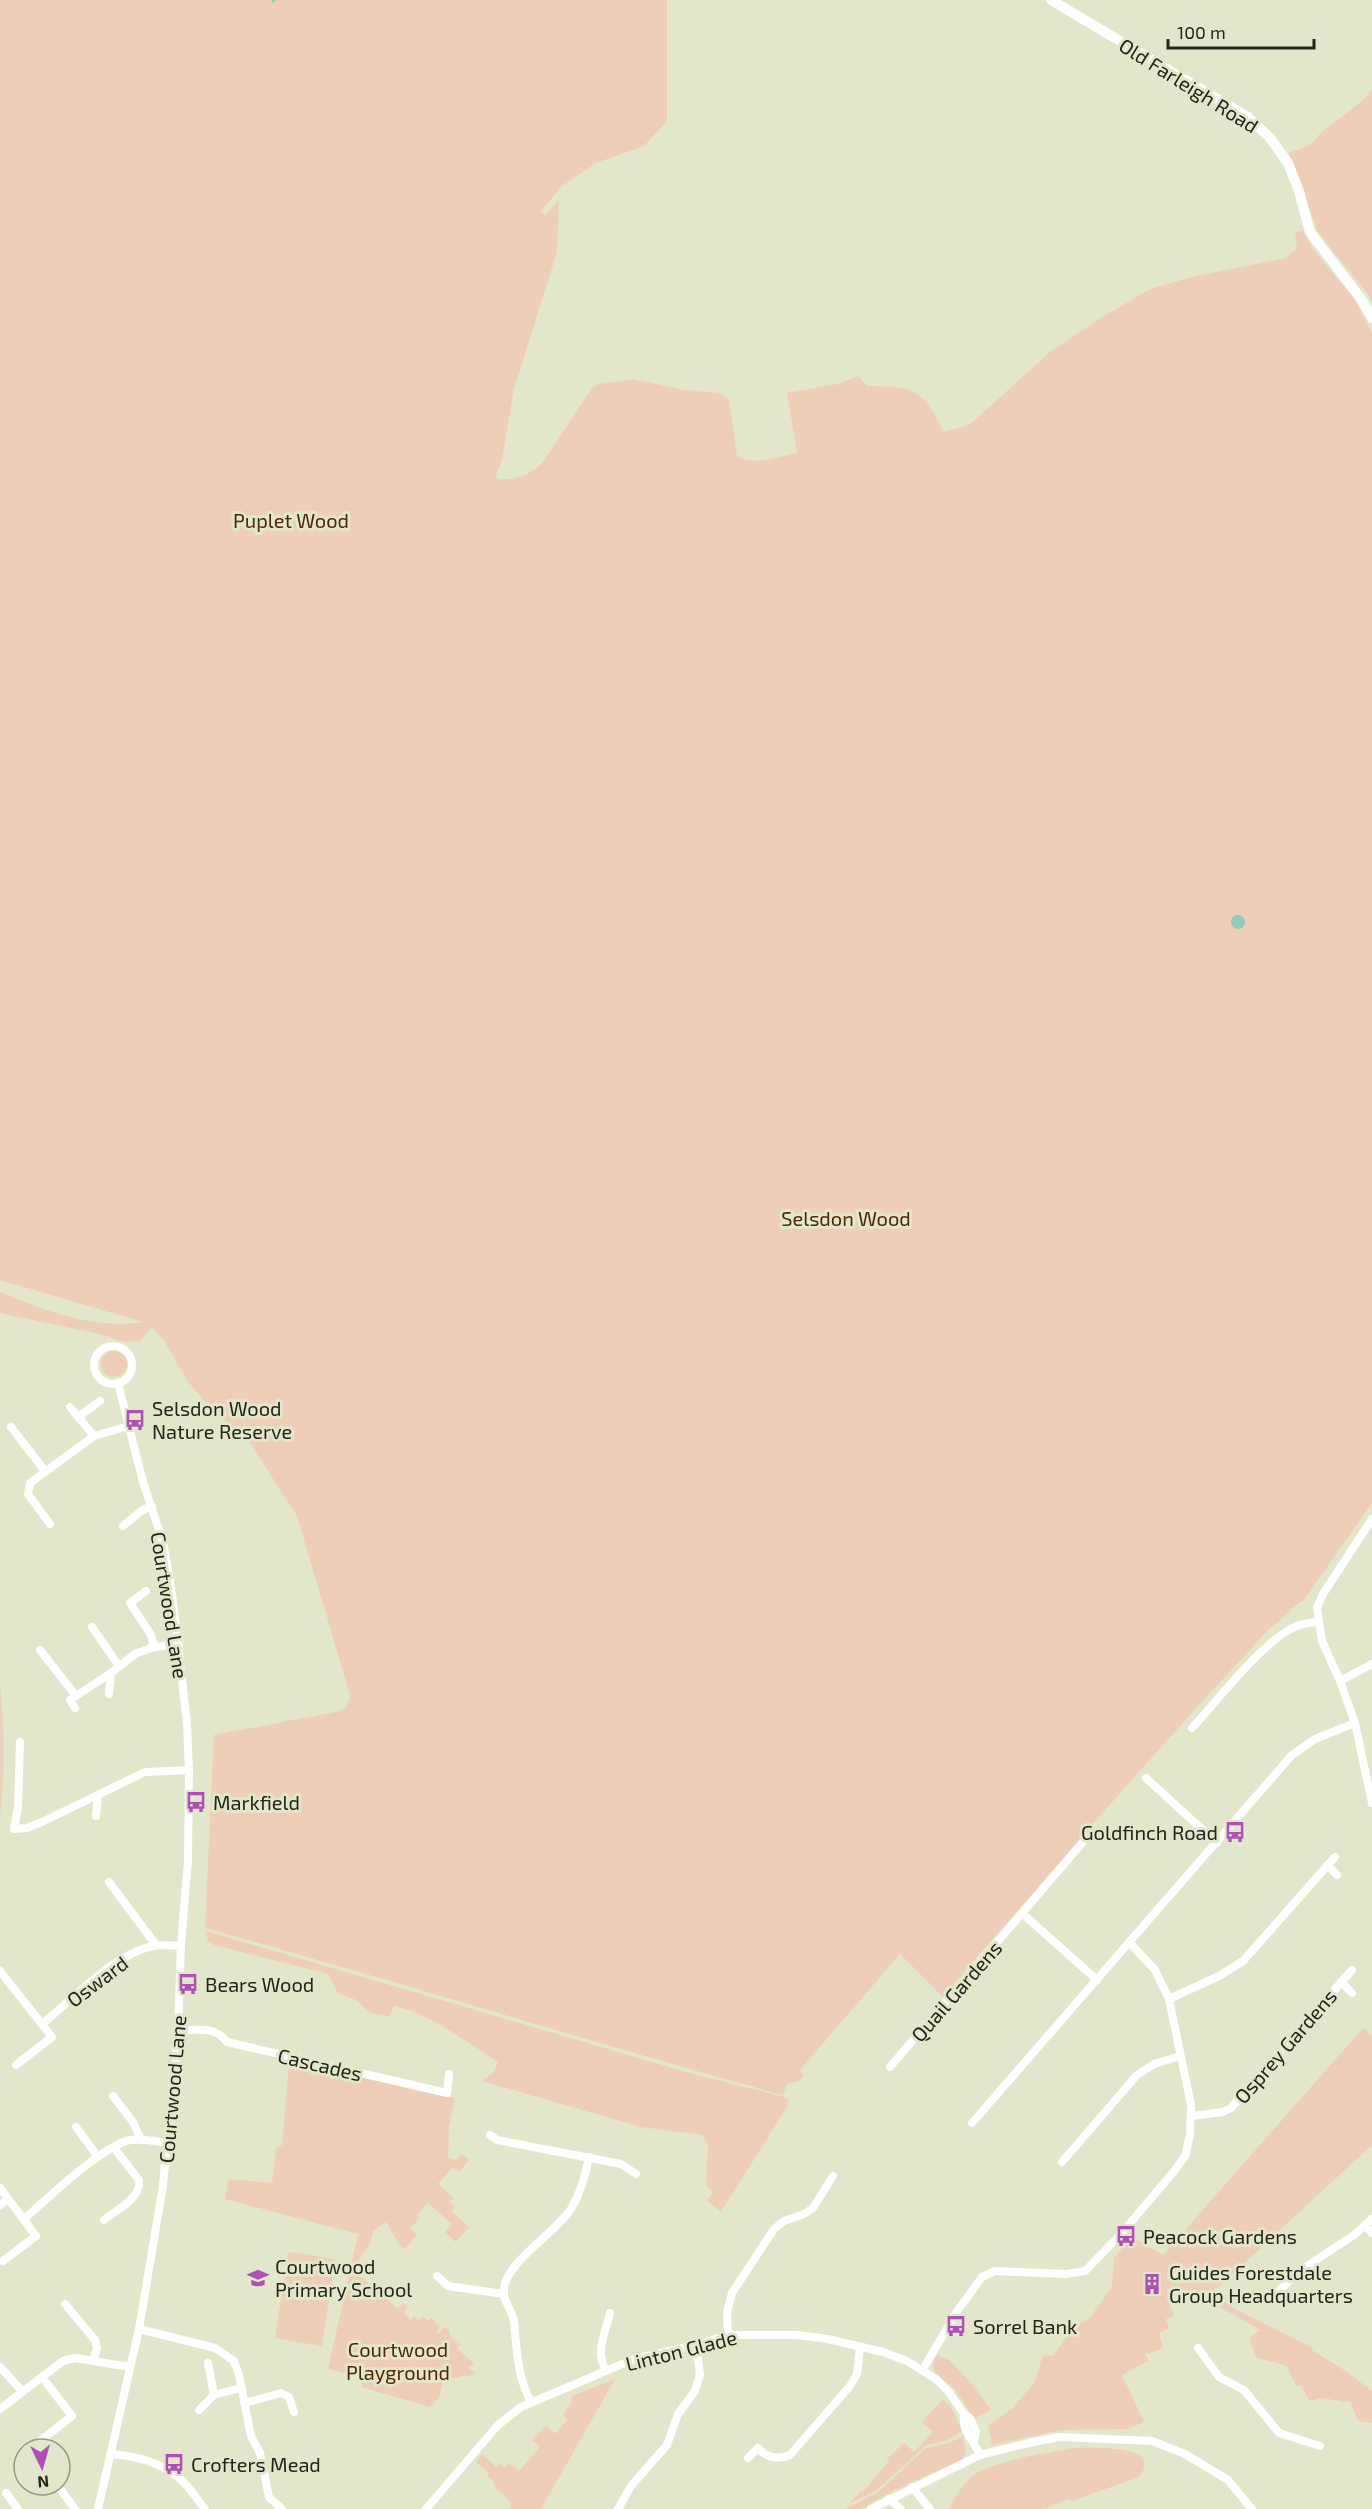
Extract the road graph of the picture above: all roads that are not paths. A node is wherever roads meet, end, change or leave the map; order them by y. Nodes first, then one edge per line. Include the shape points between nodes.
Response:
1 (1051, 0) edge
2 (1372, 318) edge
3 (118, 1383) junction
4 (100, 1401) dead end
5 (70, 1407) dead end
6 (78, 1417) junction
7 (129, 1426) junction
8 (11, 1427) dead end
9 (94, 1436) junction
10 (45, 1470) junction
11 (152, 1506) junction
12 (1372, 1519) edge
13 (50, 1524) dead end
14 (123, 1526) dead end
15 (146, 1592) dead end
16 (1317, 1622) junction
17 (92, 1627) dead end
18 (179, 1644) junction
19 (154, 1647) junction
20 (40, 1650) dead end
21 (1372, 1664) edge
22 (119, 1666) junction
23 (111, 1673) junction
24 (1340, 1681) junction
25 (109, 1694) dead end
26 (76, 1696) junction
27 (75, 1708) dead end
28 (1355, 1722) junction
29 (1192, 1728) dead end
30 (20, 1742) dead end
31 (189, 1770) junction
32 (1370, 1777) edge
33 (1146, 1778) dead end
34 (98, 1795) junction
35 (1372, 1803) edge
36 (96, 1816) dead end
37 (1083, 1842) dead end
38 (1217, 1843) junction
39 (1335, 1857) dead end
40 (1327, 1865) junction
41 (1337, 1875) dead end
42 (109, 1882) dead end
43 (1023, 1914) junction
44 (1130, 1943) junction
45 (156, 1945) junction
46 (181, 1946) junction
47 (1352, 1970) dead end
48 (0, 1971) edge
49 (1097, 1980) junction
50 (1341, 1982) junction
51 (1352, 1993) dead end
52 (1169, 1999) junction
53 (42, 2024) junction
54 (178, 2030) junction
55 (1180, 2056) junction
56 (16, 2065) dead end
57 (890, 2067) dead end
58 (449, 2074) dead end
59 (113, 2096) dead end
60 (1192, 2116) junction
61 (972, 2123) dead end
62 (76, 2127) dead end
63 (490, 2135) dead end
64 (141, 2140) junction
65 (167, 2143) junction
66 (114, 2148) junction
67 (98, 2157) junction
68 (589, 2157) junction
69 (1062, 2162) dead end
70 (636, 2174) dead end
71 (832, 2176) dead end
72 (0, 2188) edge
73 (8, 2199) junction
74 (0, 2205) edge
75 (24, 2219) junction
76 (1372, 2219) edge
77 (104, 2220) dead end
78 (1365, 2225) junction
79 (1372, 2233) edge
80 (3, 2261) dead end
81 (437, 2276) dead end
82 (504, 2294) junction
83 (65, 2304) dead end
84 (1283, 2304) dead end
85 (610, 2313) dead end
86 (139, 2329) junction
87 (728, 2335) junction
88 (696, 2345) junction
89 (860, 2347) junction
90 (1198, 2348) dead end
91 (93, 2361) junction
92 (208, 2363) dead end
93 (0, 2367) edge
94 (130, 2367) junction
95 (923, 2369) junction
96 (606, 2371) junction
97 (42, 2377) junction
98 (241, 2388) junction
99 (22, 2391) junction
100 (214, 2395) junction
101 (531, 2402) junction
102 (244, 2403) junction
103 (0, 2409) edge
104 (199, 2410) dead end
105 (294, 2412) dead end
106 (45, 2437) edge
107 (1320, 2446) dead end
108 (110, 2454) junction
109 (980, 2455) junction
110 (748, 2458) dead end
111 (912, 2487) junction
112 (6, 2493) dead end
113 (889, 2499) junction
114 (18, 2509) edge
115 (98, 2509) edge
116 (205, 2509) edge
117 (282, 2509) edge
118 (426, 2509) edge
119 (618, 2509) edge
120 (871, 2509) edge
121 (901, 2509) edge
122 (930, 2509) edge
123 (1252, 2509) edge

1 - 2 street, Old Farleigh Road via 1248,117 1270,138 1288,163 1310,232
3 - 3 street via 108,1383 97,1374 96,1359 105,1348 119,1347 130,1356 131,1371
3 - 7 street, Courtwood Lane
4 - 6 street
5 - 6 street
6 - 9 street
7 - 9 street
7 - 11 street, Courtwood Lane
8 - 10 street
9 - 10 street
10 - 13 street via 30,1483 28,1494
11 - 14 street
11 - 18 street, Courtwood Lane via 163,1542
12 - 16 street via 1323,1594
15 - 19 street via 130,1603 151,1635
16 - 24 street
16 - 29 street via 1289,1629 1270,1643
17 - 22 street
18 - 19 street
18 - 31 street, Courtwood Lane
19 - 22 street
20 - 26 street
21 - 24 street
22 - 23 street
23 - 25 street
23 - 26 street
24 - 28 street
26 - 27 street via 70,1700
28 - 32 street
28 - 38 street via 1315,1739 1292,1755
30 - 34 street via 14,1829 27,1828
31 - 34 street via 145,1772
31 - 46 street, Courtwood Lane via 188,1860
32 - 35 street
33 - 38 street
34 - 36 street
37 - 43 street, Quail Gardens
38 - 44 street
39 - 40 street
40 - 41 street
40 - 52 street via 1243,1961
42 - 45 street
43 - 49 street
43 - 57 street, Quail Gardens
44 - 49 street
44 - 52 street via 1155,1970
45 - 46 street, Osward
45 - 53 street, Osward via 114,1964
46 - 54 street, Courtwood Lane
47 - 50 street, Osprey Gardens
48 - 53 street
49 - 61 street
50 - 51 street, Osprey Gardens
50 - 60 street, Osprey Gardens via 1231,2108
52 - 55 street
53 - 56 street via 52,2037
54 - 58 street, Cascades via 219,2032 227,2042 447,2093
54 - 65 street, Courtwood Lane
55 - 60 street
55 - 69 street via 1154,2064 1137,2075
59 - 64 street
60 - 95 street via 1185,2156 1092,2266 1076,2274 995,2271 982,2277
62 - 67 street
63 - 68 street via 497,2140
64 - 65 street
64 - 66 street via 123,2142
65 - 86 street, Courtwood Lane
66 - 67 street
66 - 77 street via 140,2186 137,2194
67 - 75 street
68 - 70 street via 621,2164
68 - 82 street via 583,2186 570,2210 519,2262 504,2285
71 - 87 street via 813,2208 774,2229 732,2293 727,2313
72 - 73 street
73 - 74 street
73 - 75 street
75 - 80 street via 36,2236
76 - 78 street
78 - 79 street
78 - 84 street via 1298,2272 1275,2295
81 - 82 street via 448,2286
82 - 101 street via 514,2319 522,2387
83 - 91 street via 95,2340
85 - 96 street via 600,2347 600,2360
86 - 94 street, Courtwood Lane
86 - 98 street via 215,2348 234,2361
87 - 88 street, Linton Glade
87 - 89 street, Linton Glade via 798,2335
88 - 96 street, Linton Glade via 634,2359
88 - 119 street via 700,2374 695,2391 678,2414 667,2445 631,2486
89 - 95 street, Linton Glade
89 - 110 street via 850,2386 790,2455 772,2457 758,2448
90 - 107 street via 1219,2377 1244,2390 1279,2433
91 - 94 street
91 - 97 street via 63,2361
92 - 100 street
93 - 99 street
94 - 108 street, Courtwood Lane
95 - 109 street, Linton Glade via 970,2418
96 - 101 street, Linton Glade
97 - 99 street
97 - 106 street via 72,2416
98 - 100 street
98 - 102 street
99 - 103 street
100 - 104 street
101 - 118 street, Linton Glade via 498,2425
102 - 105 street via 281,2393 288,2397
102 - 117 street via 269,2498
108 - 115 street, Courtwood Lane
108 - 116 street via 150,2461 170,2472
109 - 111 street
109 - 123 street via 1060,2437 1152,2441 1185,2454 1228,2480
111 - 113 street
111 - 122 street
112 - 114 street
113 - 120 street
113 - 121 street

